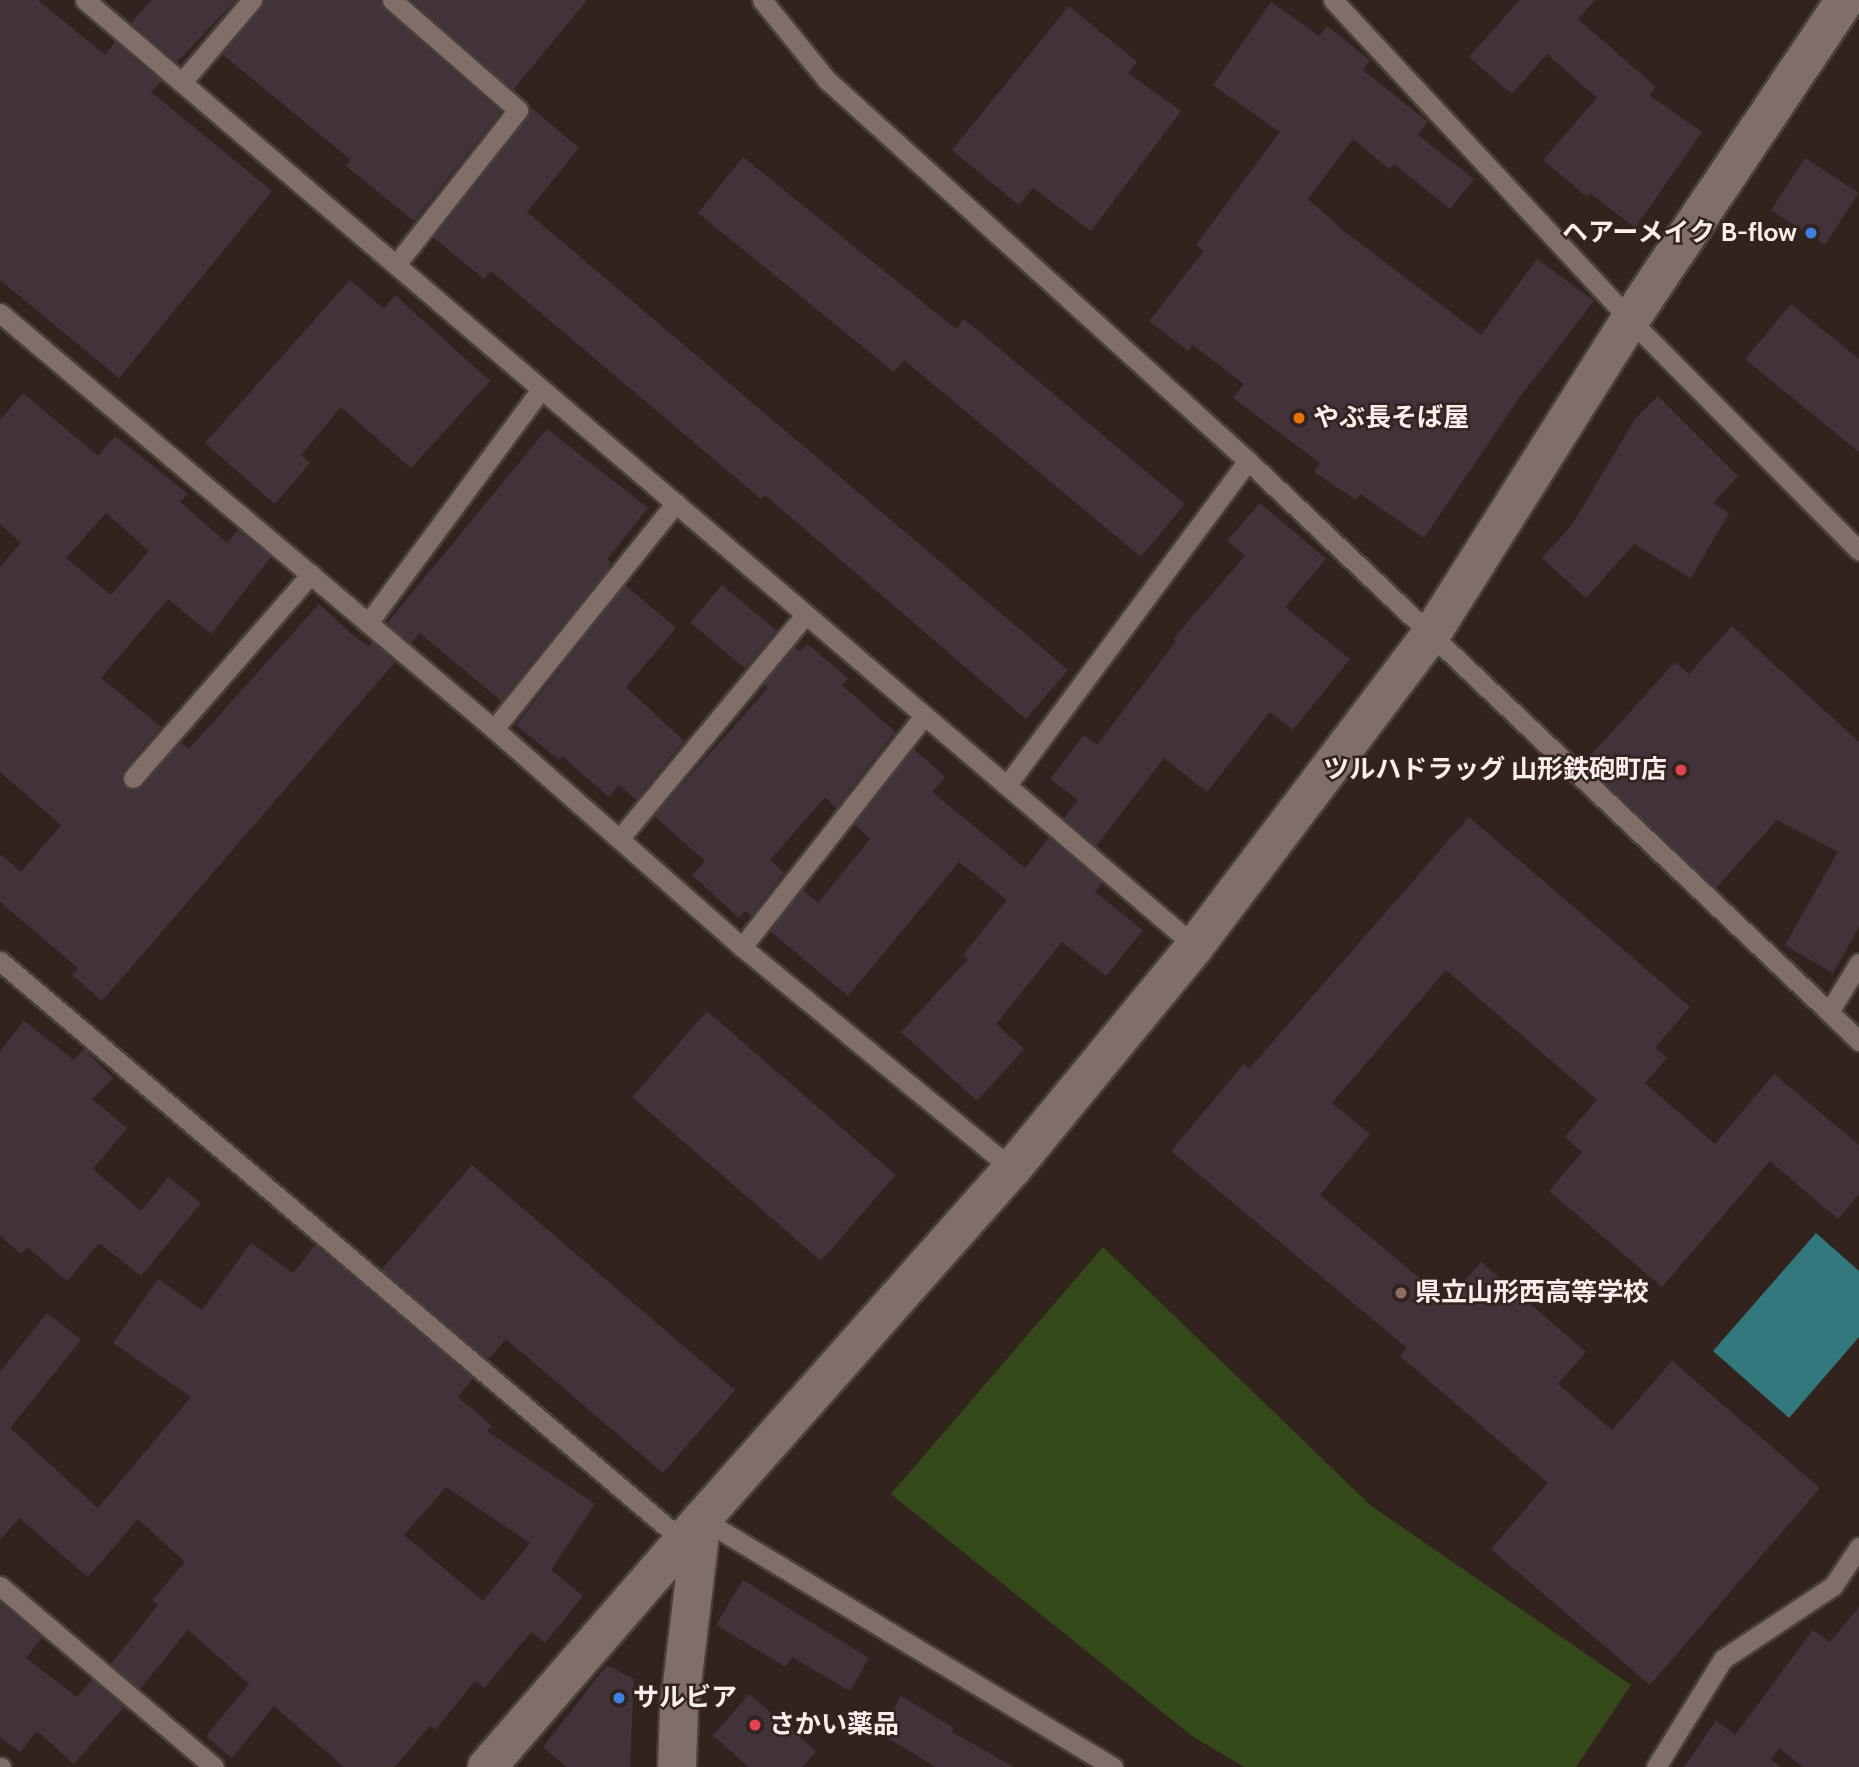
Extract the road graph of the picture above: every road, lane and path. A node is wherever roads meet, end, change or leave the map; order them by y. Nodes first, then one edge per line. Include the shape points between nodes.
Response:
1 (85, 0) edge
2 (252, 0) edge
3 (392, 0) edge
4 (762, 0) edge
5 (1333, 0) edge
6 (1845, 0) edge
7 (182, 82) junction
8 (397, 262) junction
9 (0, 313) edge
10 (1630, 320) junction
11 (541, 389) junction
12 (1248, 461) junction
13 (676, 503) junction
14 (1859, 551) edge
15 (310, 574) junction
16 (804, 616) junction
17 (368, 623) junction
18 (1432, 633) junction
19 (923, 717) junction
20 (494, 729) junction
21 (133, 778) dead end
22 (1007, 785) junction
23 (620, 838) junction
24 (742, 947) junction
25 (1195, 947) junction
26 (0, 961) edge
27 (1859, 962) edge
28 (1829, 1012) junction
29 (1859, 1041) edge
30 (1012, 1169) junction
31 (692, 1529) junction
32 (1859, 1549) edge
33 (0, 1586) edge
34 (214, 1767) edge
35 (487, 1767) edge
36 (677, 1767) edge
37 (1113, 1767) edge
38 (1656, 1767) edge

1 - 7 lane
2 - 7 lane
3 - 8 lane via 518,110
4 - 12 lane via 827,80
5 - 10 lane
6 - 10 street
7 - 8 lane
8 - 11 lane
9 - 15 lane
10 - 14 lane
10 - 18 street
11 - 13 lane
11 - 17 lane
12 - 18 lane
12 - 22 lane
13 - 16 lane
13 - 20 lane
15 - 17 lane
15 - 21 lane
16 - 19 lane
16 - 23 lane
17 - 20 lane
18 - 25 street
18 - 28 lane
19 - 22 lane
19 - 24 lane
20 - 23 lane
22 - 25 lane
23 - 24 lane
24 - 30 lane
25 - 30 street
26 - 31 lane
27 - 28 lane
28 - 29 lane
30 - 31 street
31 - 35 street
31 - 36 street
31 - 37 lane
32 - 38 lane via 1833,1586 1723,1659
33 - 34 lane

